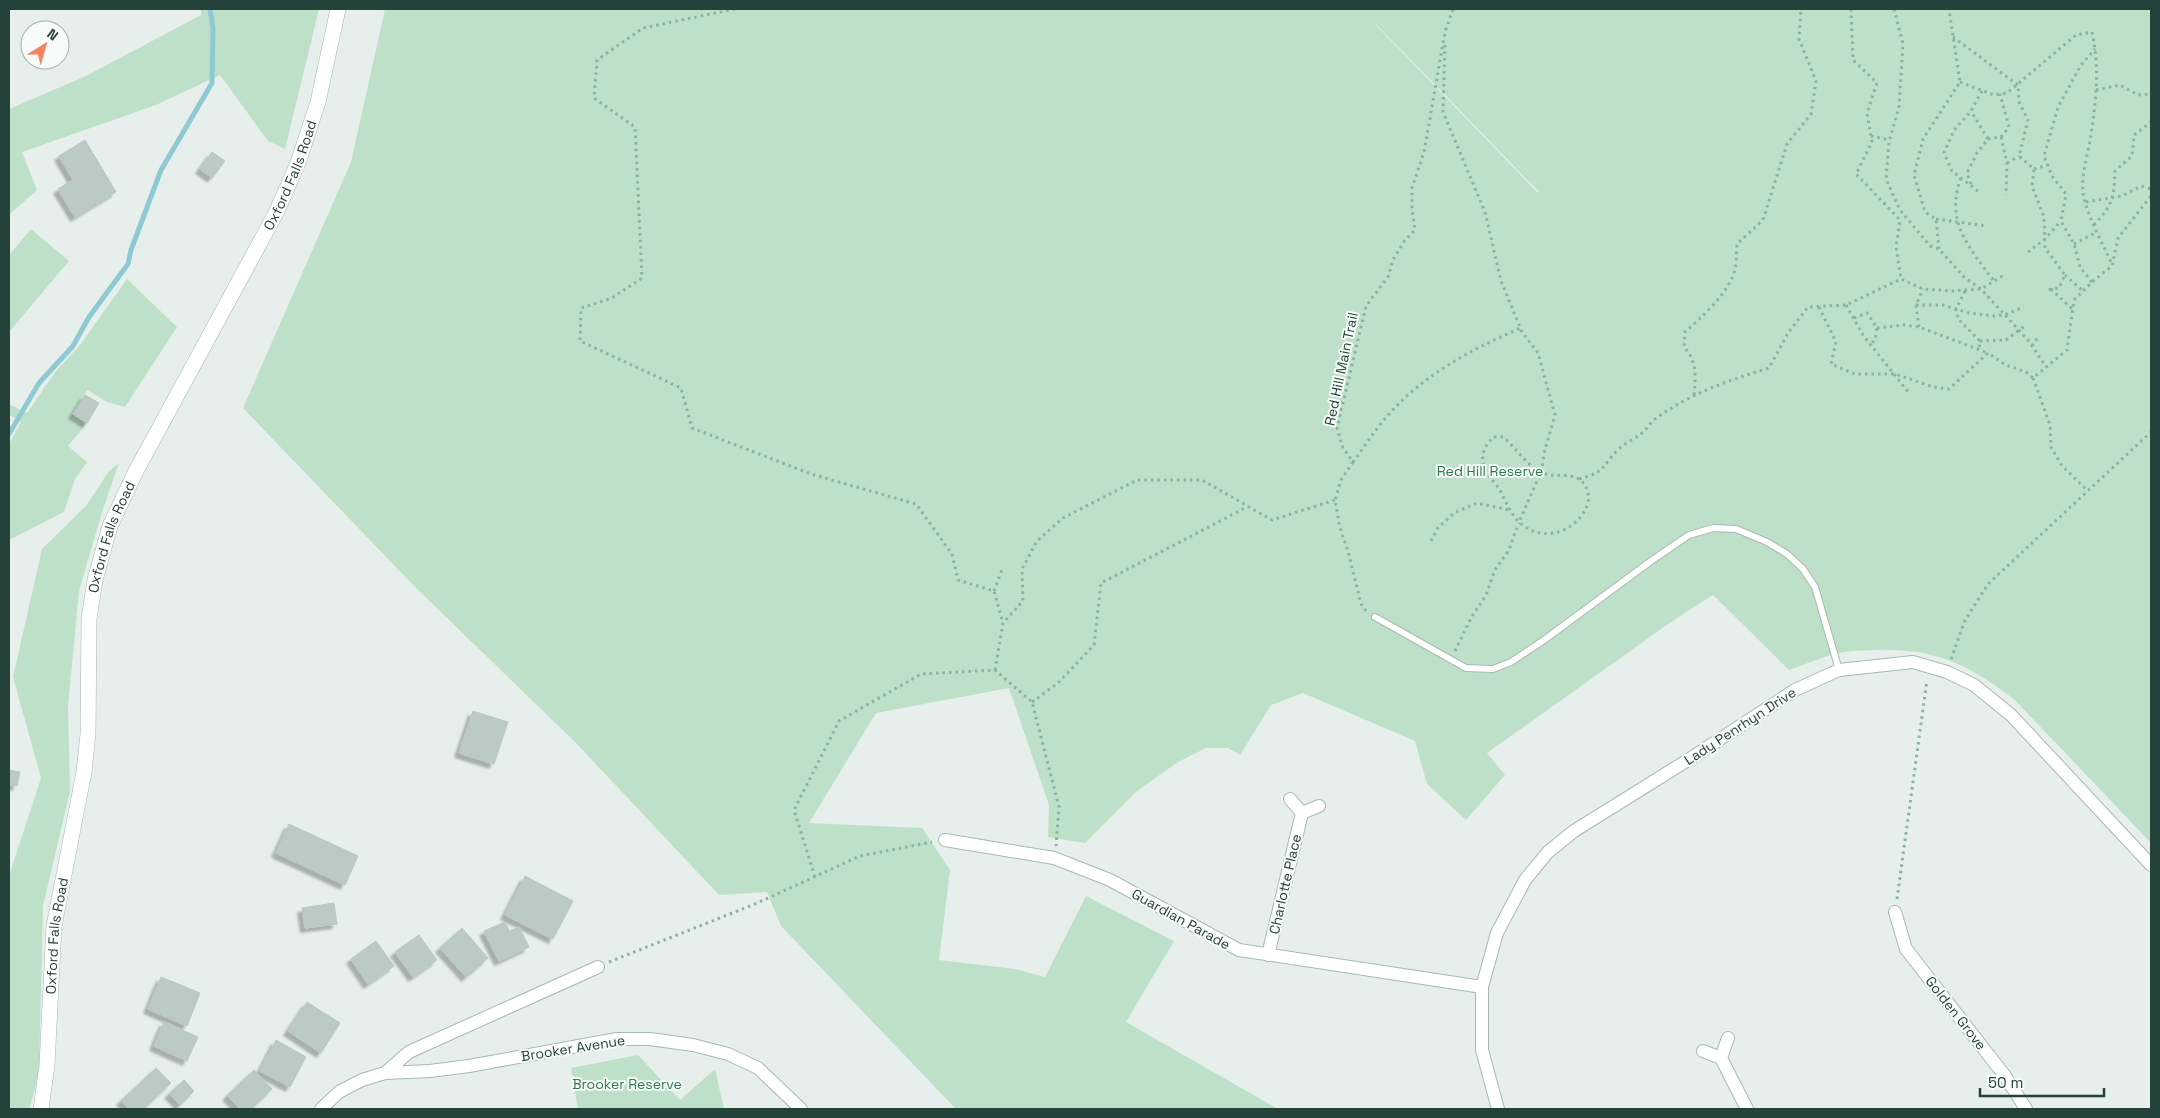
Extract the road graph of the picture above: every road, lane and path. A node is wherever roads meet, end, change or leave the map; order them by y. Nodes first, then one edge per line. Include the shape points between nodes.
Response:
1 (338, 9) edge
2 (735, 9) edge
3 (1453, 9) edge
4 (1801, 9) edge
5 (1851, 9) edge
6 (1894, 9) edge
7 (1949, 9) edge
8 (1445, 32) junction
9 (1953, 37) junction
10 (2096, 49) junction
11 (1960, 82) junction
12 (2018, 85) junction
13 (1982, 90) junction
14 (2096, 90) junction
15 (2000, 94) junction
16 (2151, 94) edge
17 (1971, 111) junction
18 (2151, 122) edge
19 (1872, 136) junction
20 (2001, 137) junction
21 (1988, 139) junction
22 (1890, 140) junction
23 (2019, 156) junction
24 (2007, 163) junction
25 (2048, 165) junction
26 (2034, 169) junction
27 (1961, 178) junction
28 (1972, 186) junction
29 (2151, 189) edge
30 (1978, 192) dead end
31 (2006, 195) dead end
32 (2151, 196) edge
33 (2114, 197) junction
34 (2086, 202) junction
35 (1907, 219) junction
36 (1936, 219) junction
37 (1900, 220) junction
38 (2061, 221) junction
39 (1959, 223) junction
40 (1987, 226) dead end
41 (2094, 226) junction
42 (2097, 232) junction
43 (2045, 239) junction
44 (2074, 244) junction
45 (1939, 249) junction
46 (2028, 252) dead end
47 (2112, 266) junction
48 (2065, 274) junction
49 (2004, 275) dead end
50 (1901, 279) junction
51 (1994, 281) junction
52 (2092, 282) junction
53 (1923, 289) junction
54 (1981, 289) junction
55 (1965, 290) junction
56 (2083, 291) junction
57 (1916, 305) junction
58 (1846, 306) junction
59 (1819, 307) junction
60 (2024, 308) dead end
61 (1956, 309) junction
62 (2072, 310) junction
63 (2004, 315) junction
64 (1854, 318) junction
65 (2026, 325) dead end
66 (1919, 327) junction
67 (1521, 328) junction
68 (1877, 328) junction
69 (2018, 330) junction
70 (2038, 337) dead end
71 (1980, 341) junction
72 (1871, 344) junction
73 (2032, 346) junction
74 (1979, 350) junction
75 (1988, 353) junction
76 (2046, 367) junction
77 (1895, 374) junction
78 (2033, 378) junction
79 (1909, 392) dead end
80 (1694, 395) junction
81 (2151, 432) edge
82 (1353, 462) junction
83 (1541, 472) junction
84 (1579, 479) junction
85 (2088, 490) junction
86 (1335, 500) junction
87 (1247, 506) junction
88 (1510, 511) junction
89 (1520, 522) junction
90 (1431, 541) dead end
91 (1003, 567) dead end
92 (994, 591) junction
93 (1375, 617) joint
94 (1003, 623) junction
95 (1450, 660) junction
96 (1929, 667) junction
97 (996, 670) junction
98 (1838, 670) junction
99 (1947, 672) junction
100 (1032, 702) junction
101 (1290, 799) dead end
102 (1319, 806) dead end
103 (1302, 813) junction
104 (945, 840) joint
105 (1054, 858) junction
106 (2151, 865) edge
107 (815, 877) junction
108 (1895, 912) joint
109 (1268, 955) junction
110 (598, 967) joint
111 (1482, 987) junction
112 (1728, 1038) dead end
113 (1703, 1051) dead end
114 (1721, 1058) junction
115 (385, 1073) junction
116 (41, 1109) edge
117 (321, 1109) edge
118 (801, 1109) edge
119 (1498, 1109) edge
120 (1748, 1109) edge
121 (2026, 1109) edge

1 - 116 street, Oxford Falls Road via 318,102 298,163 271,221 136,471 110,526 94,580 89,619 88,734 84,772 54,926 47,1065
2 - 92 path via 643,28 597,60 594,98 635,126 642,278 612,298 581,308 580,341 680,388 692,428 810,474 916,504 952,554 958,580
3 - 8 path, Red Hill Main Trail
4 - 80 path via 1799,39 1816,81 1811,114 1787,144 1763,220 1738,244 1736,268 1731,280 1700,319 1685,332 1684,347 1692,355 1696,373
5 - 19 path via 1853,60 1877,83 1867,113
6 - 22 path via 1903,44 1899,107
7 - 9 path
8 - 67 path via 1443,112 1485,212 1501,281
8 - 82 path, Red Hill Main Trail via 1424,152 1412,188 1415,230 1405,240 1393,260 1388,277 1366,306 1338,428 1343,448
9 - 11 path
9 - 12 path
10 - 12 path via 2092,32 2076,35
10 - 14 path
10 - 25 path via 2081,64 2058,107 2044,156
11 - 13 path
11 - 36 path via 1923,139 1914,175 1925,212
12 - 15 path
12 - 23 path via 2019,102 2028,120
13 - 15 path
13 - 17 path
14 - 16 path via 2120,85 2138,95
14 - 34 path via 2084,170
15 - 20 path via 2009,127
17 - 21 path
17 - 27 path via 1954,130 1944,153 1952,171
18 - 33 path via 2134,135 2132,156 2115,172
19 - 22 path
19 - 37 path via 1856,174
20 - 21 path
20 - 24 path
21 - 28 path via 1967,173
22 - 35 path via 1886,178
23 - 24 path
23 - 26 path
24 - 31 path
25 - 26 path
25 - 38 path via 2066,194
26 - 43 path via 2032,186 2044,217
27 - 28 path
27 - 39 path via 1954,195
28 - 30 path
29 - 33 path via 2141,186
32 - 47 path via 2118,238
33 - 34 path
33 - 41 path
34 - 41 path
35 - 37 path
35 - 45 path via 1930,246
36 - 39 path
36 - 45 path
37 - 50 path via 1896,247
38 - 43 path
38 - 44 path
39 - 40 path
39 - 51 path via 1965,242
41 - 42 path
42 - 44 path
42 - 47 path
43 - 46 path
43 - 48 path via 2046,248
44 - 52 path via 2080,267
45 - 54 path via 1964,277
47 - 52 path
48 - 56 path
48 - 62 path via 2059,288 2049,290
49 - 51 path
50 - 53 path
50 - 58 path
51 - 54 path
52 - 56 path
53 - 55 path
53 - 57 path
54 - 55 path
54 - 63 path
55 - 61 path
56 - 62 path via 2074,300
57 - 61 path via 1943,305
57 - 66 path
58 - 59 path
58 - 64 path
59 - 77 path via 1836,342 1831,364 1855,374
59 - 80 path via 1808,307 1788,333 1770,368
60 - 63 path
61 - 63 path
61 - 71 path via 1958,319
62 - 76 path via 2067,350
63 - 69 path
64 - 68 path via 1867,313
64 - 72 path
65 - 69 path
66 - 68 path
66 - 74 path
67 - 82 path via 1476,347 1435,372 1390,412
67 - 83 path via 1538,353 1555,415
68 - 72 path
69 - 71 path via 2006,340
69 - 73 path
70 - 73 path
71 - 74 path
72 - 77 path
73 - 76 path
74 - 75 path
75 - 77 path via 1949,389
75 - 78 path
76 - 78 path
77 - 79 path
78 - 85 path via 2050,425 2050,447 2062,466
80 - 84 path via 1653,420 1642,434 1621,446 1597,474
81 - 85 path
82 - 86 path
83 - 84 path
83 - 88 path via 1521,458 1503,437 1494,437 1484,446 1482,456 1486,474 1498,487
83 - 89 path
84 - 89 path via 1587,491 1589,502 1574,524 1549,535 1535,532
85 - 99 path via 1988,584 1965,620
86 - 87 path via 1272,520
86 - 93 path via 1361,604
87 - 94 path via 1202,480 1137,480 1064,518 1037,541 1022,569 1023,601
87 - 100 path via 1101,583 1094,645 1058,683
88 - 89 path
88 - 90 path via 1477,503 1454,513 1438,528
89 - 95 path via 1509,550 1495,570 1486,595 1470,618
91 - 92 path
92 - 94 path
93 - 95 lane
94 - 97 path
95 - 98 lane via 1466,668 1493,669 1511,662 1689,535 1713,528 1736,528 1787,554 1803,569 1815,587
96 - 98 street, Lady Penrhyn Drive via 1912,662
96 - 99 street, Lady Penrhyn Drive
96 - 108 path
97 - 100 path
97 - 107 path via 921,674 839,721 794,810
98 - 111 street, Lady Penrhyn Drive via 1795,690 1605,810 1548,852 1525,880 1497,933
99 - 106 street, Lady Penrhyn Drive via 1974,685 2011,715
100 - 105 path via 1059,807
101 - 103 street
102 - 103 street
103 - 109 street, Charlotte Place
104 - 105 street, Guardian Parade
104 - 107 path via 860,856
105 - 109 street, Guardian Parade via 1110,880 1239,950
107 - 110 path
108 - 121 street, Golden Grove via 1906,948 2006,1076
109 - 111 street, Guardian Parade
110 - 115 street, Brooker Avenue via 409,1052
111 - 119 street, Lady Penrhyn Drive via 1482,1050
112 - 114 street
113 - 114 street
114 - 120 street
115 - 117 street, Brooker Avenue via 339,1092
115 - 118 street, Brooker Avenue via 469,1066 617,1039 650,1039 728,1054 758,1068

